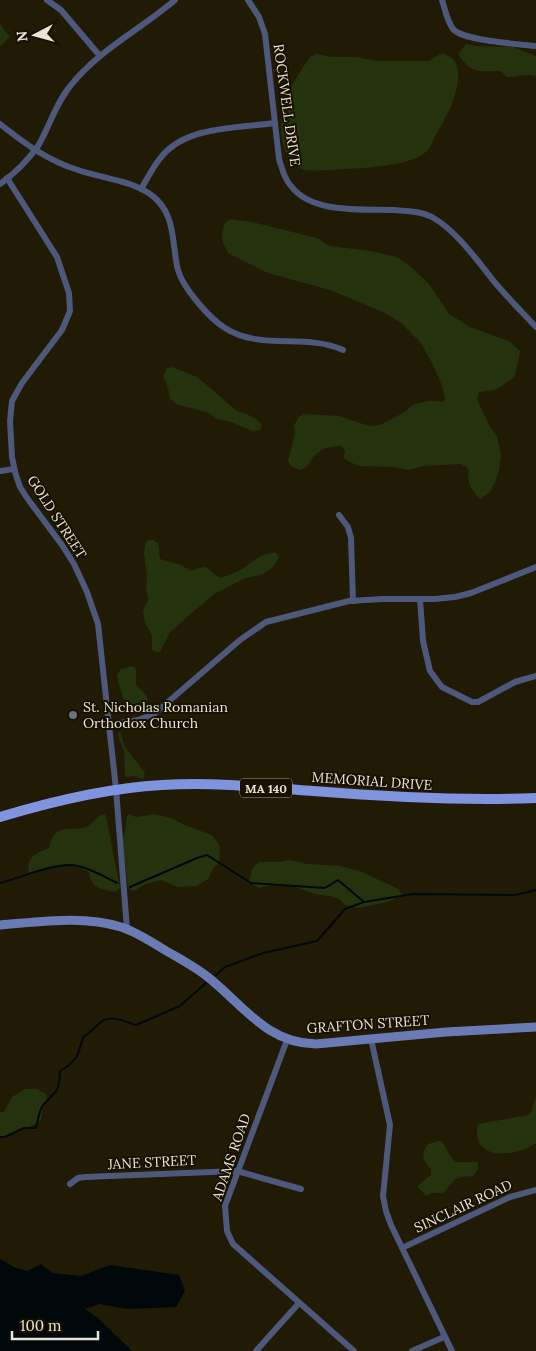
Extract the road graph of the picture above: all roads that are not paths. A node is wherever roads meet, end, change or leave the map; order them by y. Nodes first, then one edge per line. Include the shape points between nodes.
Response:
1 (47, 0) edge
2 (175, 0) edge
3 (248, 0) edge
4 (442, 0) edge
5 (536, 46) edge
6 (100, 56) junction
7 (0, 124) edge
8 (274, 124) junction
9 (35, 149) junction
10 (7, 178) junction
11 (0, 184) edge
12 (141, 190) junction
13 (536, 327) edge
14 (343, 350) dead end
15 (14, 469) junction
16 (0, 471) edge
17 (339, 515) dead end
18 (536, 567) edge
19 (420, 599) junction
20 (353, 601) junction
21 (536, 676) edge
22 (108, 725) junction
23 (116, 789) junction
24 (536, 798) edge
25 (0, 818) edge
26 (0, 925) edge
27 (126, 929) junction
28 (536, 1027) edge
29 (371, 1039) junction
30 (287, 1040) junction
31 (237, 1171) junction
32 (70, 1184) dead end
33 (301, 1189) dead end
34 (536, 1190) edge
35 (402, 1248) junction
36 (299, 1302) junction
37 (444, 1337) junction
38 (256, 1351) edge
39 (354, 1351) edge
40 (412, 1351) edge
41 (452, 1351) edge

1 - 6 street via 61,10
2 - 6 street
3 - 8 street, ROCKWELL DRIVE via 265,34
4 - 5 street via 450,25 461,34
6 - 9 street via 68,89
7 - 9 street
8 - 12 street via 185,138 162,156
8 - 13 street, ROCKWELL DRIVE via 283,172 300,195 313,203 334,208 408,211 432,218 468,249
9 - 10 street
9 - 12 street via 68,167
10 - 11 street
10 - 15 street, GOLD STREET via 57,257 67,283 70,303 62,330 12,401 10,421
12 - 14 street via 167,212 182,279 218,324 247,338 324,344
15 - 16 street
15 - 22 street, GOLD STREET via 20,487 74,564 95,614 100,635
17 - 20 street via 351,538
18 - 19 street via 462,595
19 - 20 street
19 - 21 street via 426,658 430,671 442,687 478,702 515,682
20 - 22 street via 263,623 154,714
22 - 23 street, GOLD STREET
23 - 24 main road, MEMORIAL DRIVE / MA 140 via 197,784 423,798
23 - 25 main road, MEMORIAL DRIVE / MA 140
23 - 27 street, GOLD STREET
26 - 27 street, GRAFTON STREET via 90,921
27 - 30 street, GRAFTON STREET via 197,969 270,1031
28 - 29 street, GRAFTON STREET
29 - 30 street, GRAFTON STREET via 316,1044
29 - 35 street via 390,1125 384,1204
30 - 31 street, ADAMS ROAD
31 - 32 street, JANE STREET via 78,1178
31 - 33 street, JANE STREET
31 - 36 street, ADAMS ROAD via 225,1206 227,1231 233,1244
34 - 35 street, SINCLAIR ROAD via 510,1196
35 - 37 street
36 - 38 street
36 - 39 street, ADAMS ROAD
37 - 40 street
37 - 41 street

